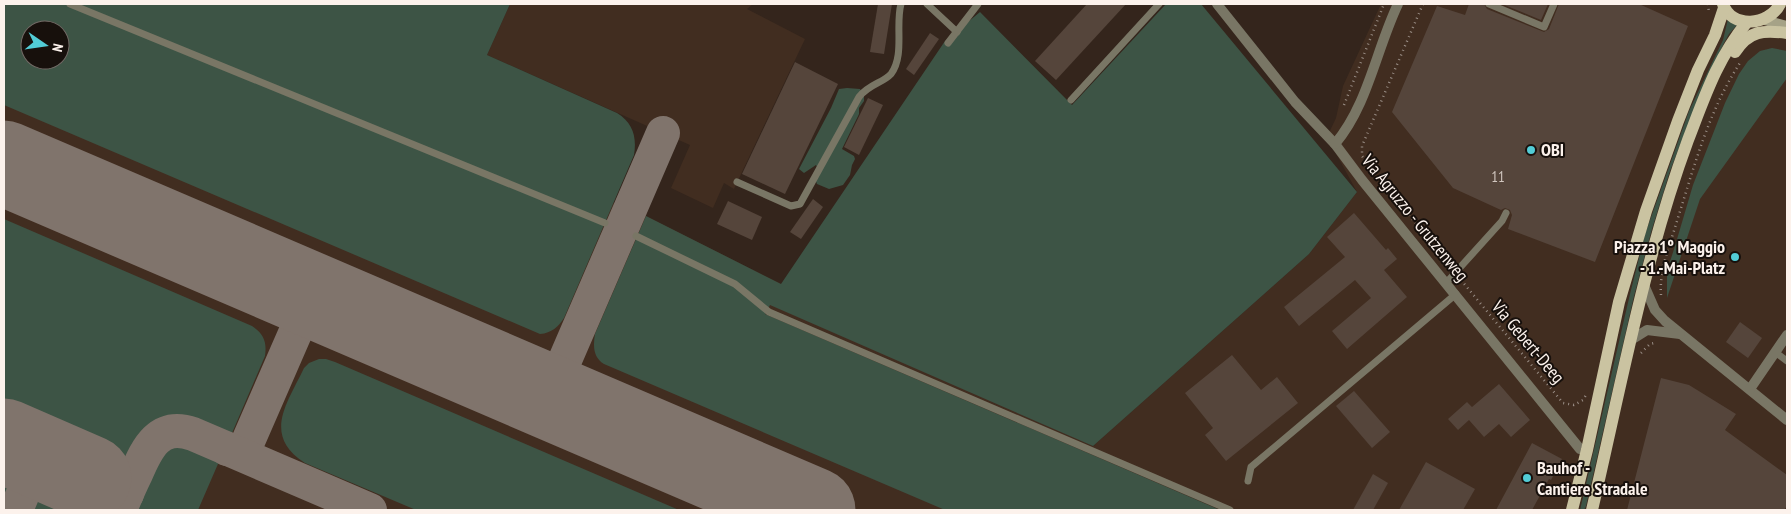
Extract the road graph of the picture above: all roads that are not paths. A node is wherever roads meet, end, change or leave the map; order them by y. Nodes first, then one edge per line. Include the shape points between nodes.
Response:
1 (70, 4) edge
2 (901, 4) edge
3 (927, 4) edge
4 (978, 4) edge
5 (1160, 4) edge
6 (1217, 4) edge
7 (1398, 4) edge
8 (1489, 4) edge
9 (1554, 4) edge
10 (1780, 4) edge
11 (1724, 6) edge
12 (1764, 20) junction
13 (1747, 22) junction
14 (1787, 26) edge
15 (957, 32) junction
16 (1787, 33) edge
17 (948, 43) dead end
18 (1071, 100) dead end
19 (1698, 114) junction
20 (1335, 144) junction
21 (737, 182) dead end
22 (1506, 213) dead end
23 (605, 223) dead end
24 (636, 236) dead end
25 (1446, 283) junction
26 (1644, 285) junction
27 (1456, 294) junction
28 (1681, 334) junction
29 (1787, 335) edge
30 (1631, 340) junction
31 (1775, 352) junction
32 (1787, 361) edge
33 (1750, 389) junction
34 (1787, 420) edge
35 (1587, 450) junction
36 (1248, 482) dead end
37 (1230, 510) edge
38 (1572, 510) edge
39 (1592, 510) edge

1 - 23 lane
2 - 21 lane via 897,58 891,74 858,97 800,204 791,206
3 - 15 lane
4 - 15 lane
5 - 18 lane
6 - 20 street, Via Agruzzo - Grutzenweg via 1295,102
7 - 20 street via 1357,110
8 - 9 lane via 1544,27
10 - 12 main road
11 - 13 main road via 1735,18
11 - 35 main road via 1646,210 1619,302
12 - 13 main road
12 - 14 main road
13 - 19 main road via 1727,48
15 - 17 lane
16 - 19 main road via 1768,30 1741,42
19 - 26 main road via 1669,192
20 - 25 street, Via Agruzzo - Grutzenweg
22 - 25 lane
24 - 37 lane via 735,284 769,312
25 - 27 street, Via Agruzzo - Grutzenweg
26 - 28 street via 1655,310
26 - 30 main road
27 - 35 street, Via Agruzzo - Grutzenweg via 1580,449
27 - 36 lane via 1251,467
28 - 30 street via 1647,330
28 - 33 street
29 - 31 street
30 - 39 main road
31 - 32 lane
31 - 33 street
33 - 34 street
35 - 38 main road

